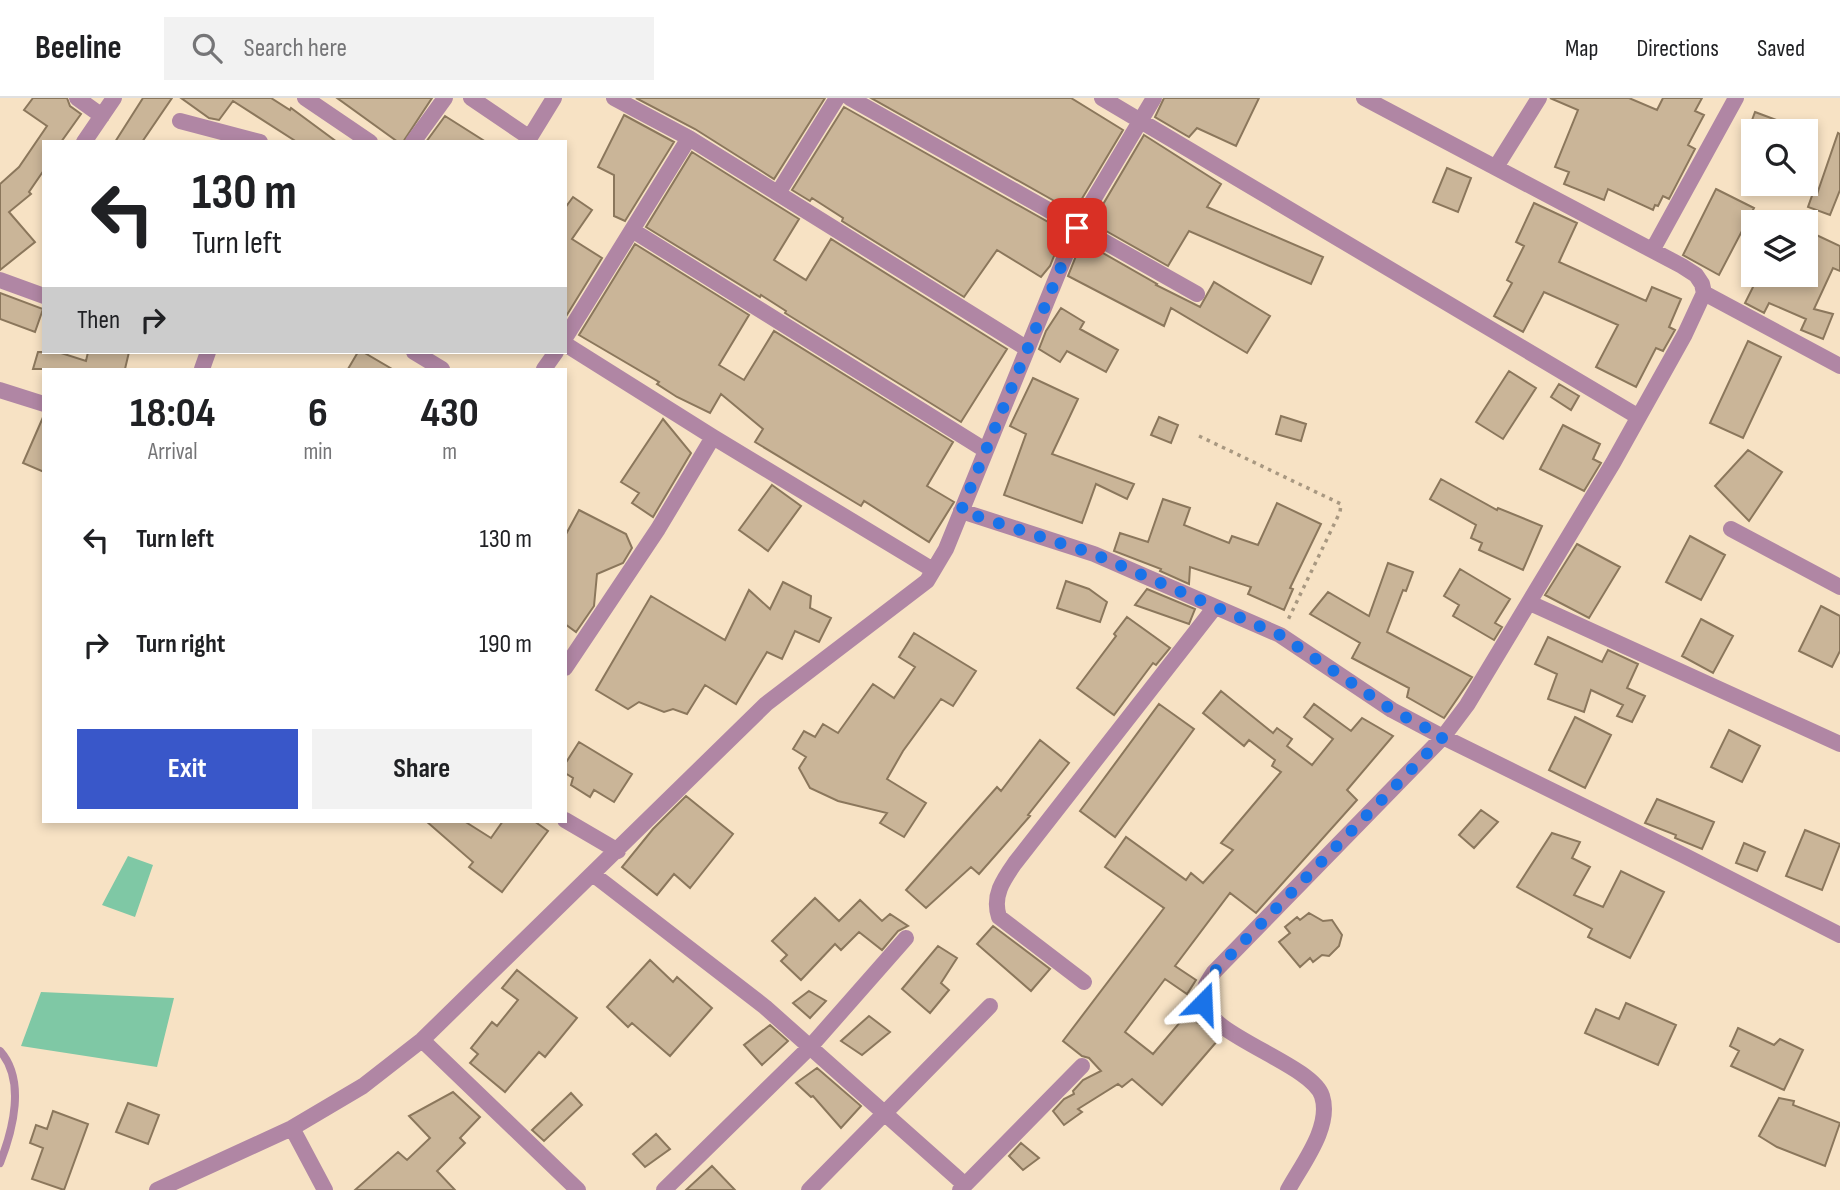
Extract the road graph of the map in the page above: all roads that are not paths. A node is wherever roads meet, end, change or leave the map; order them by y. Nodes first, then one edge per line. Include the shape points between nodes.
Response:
1 (76, 98) edge
2 (114, 98) edge
3 (305, 98) edge
4 (445, 98) edge
5 (471, 98) edge
6 (554, 98) edge
7 (614, 98) edge
8 (837, 98) edge
9 (850, 98) edge
10 (1102, 98) edge
11 (1154, 98) edge
12 (1364, 98) edge
13 (1539, 98) edge
14 (1736, 98) edge
15 (102, 116) junction
16 (180, 121) dead end
17 (1140, 121) junction
18 (689, 138) junction
19 (85, 140) edge
20 (252, 140) edge
21 (367, 140) edge
22 (414, 140) edge
23 (529, 140) edge
24 (1496, 167) junction
25 (778, 193) junction
26 (1077, 228) junction
27 (632, 230) junction
28 (1653, 249) junction
29 (0, 280) edge
30 (1704, 293) junction
31 (1197, 294) dead end
32 (42, 295) edge
33 (567, 335) edge
34 (567, 345) edge
35 (1026, 348) junction
36 (417, 354) edge
37 (1840, 366) edge
38 (440, 368) edge
39 (0, 390) edge
40 (42, 403) edge
41 (1637, 416) junction
42 (713, 438) junction
43 (985, 450) junction
44 (961, 511) junction
45 (1731, 529) dead end
46 (933, 570) junction
47 (1840, 587) edge
48 (1530, 603) junction
49 (1215, 607) junction
50 (567, 665) edge
51 (1443, 737) junction
52 (1840, 744) edge
53 (567, 821) edge
54 (618, 851) junction
55 (594, 874) junction
56 (1840, 935) edge
57 (906, 938) dead end
58 (1084, 982) dead end
59 (990, 1006) dead end
60 (422, 1040) junction
61 (810, 1047) junction
62 (0, 1051) edge
63 (1082, 1066) dead end
64 (886, 1114) junction
65 (292, 1128) junction
66 (0, 1163) edge
67 (962, 1187) edge
68 (157, 1190) edge
69 (325, 1190) edge
70 (578, 1190) edge
71 (664, 1190) edge
72 (809, 1190) edge
73 (1288, 1190) edge

1 - 15 street
2 - 15 street
3 - 21 street
4 - 22 street
5 - 23 street
6 - 23 street
7 - 18 street
8 - 25 street
9 - 26 street
10 - 17 street
11 - 17 street
12 - 24 street
13 - 24 street
14 - 28 street
15 - 19 street
16 - 20 street
17 - 26 street
17 - 41 street
18 - 25 street
18 - 27 street
24 - 28 street
25 - 35 street
26 - 31 street
26 - 35 street
27 - 33 street
27 - 43 street
28 - 30 street via 1696,275
29 - 32 street
30 - 37 street
30 - 41 street
34 - 42 street
35 - 43 street
36 - 38 street
39 - 40 street
41 - 48 street
42 - 46 street
42 - 50 street via 659,529
43 - 44 street
44 - 46 street
44 - 49 street via 1094,554
45 - 47 street
46 - 54 street via 927,581 766,704
48 - 51 street
48 - 52 street
49 - 51 street via 1280,635 1392,710
49 - 58 street via 1000,888 995,906 999,917
51 - 56 street
51 - 73 street via 1214,972 1204,988 1203,1003 1213,1021 1304,1076 1322,1094 1321,1126
53 - 54 street
54 - 55 street
55 - 60 street
55 - 61 street
57 - 61 street
59 - 64 street
60 - 65 street via 363,1086
60 - 70 street
61 - 64 street
61 - 71 street
62 - 66 lane via 8,1060 14,1109
63 - 67 street
64 - 67 street
64 - 72 street
65 - 68 street
65 - 69 street

